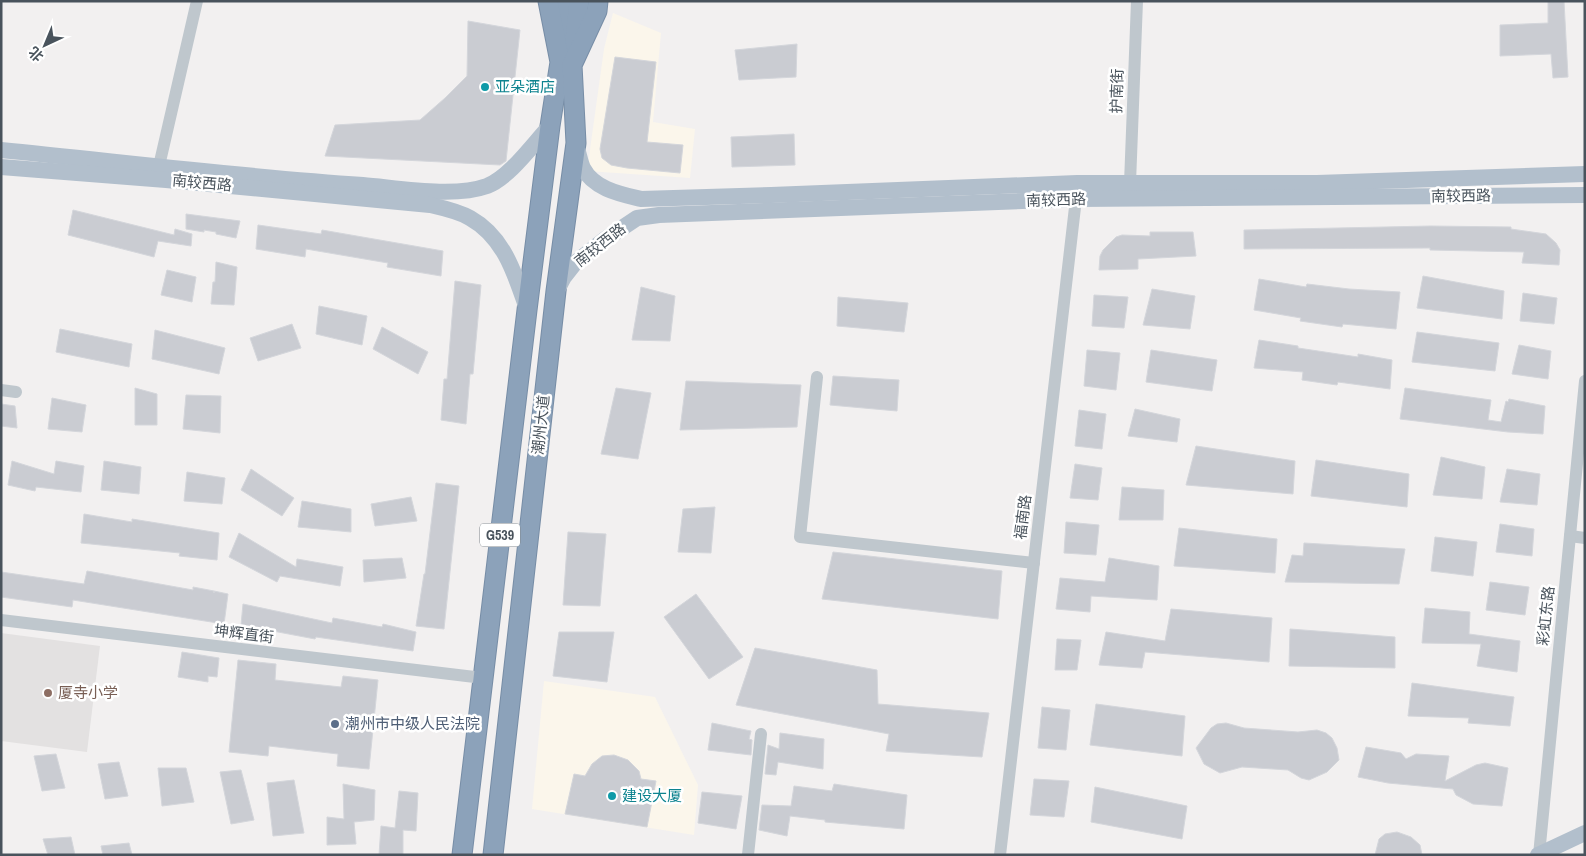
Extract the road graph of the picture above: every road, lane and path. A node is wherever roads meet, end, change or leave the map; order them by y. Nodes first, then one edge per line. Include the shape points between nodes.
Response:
1 (197, 1) edge
2 (598, 1) edge
3 (1137, 1) edge
4 (567, 3) edge
5 (566, 64) junction
6 (550, 126) junction
7 (576, 143) junction
8 (1, 150) edge
9 (159, 166) junction
10 (1, 167) edge
11 (1585, 174) edge
12 (1077, 183) junction
13 (1130, 183) junction
14 (1585, 194) edge
15 (1076, 200) junction
16 (556, 290) junction
17 (527, 310) junction
18 (817, 377) dead end
19 (1585, 381) edge
20 (1, 390) edge
21 (16, 392) dead end
22 (1570, 536) junction
23 (1585, 538) edge
24 (1034, 562) junction
25 (1, 620) edge
26 (483, 678) junction
27 (761, 734) dead end
28 (1585, 832) edge
29 (462, 855) edge
30 (493, 855) edge
31 (748, 855) edge
32 (1000, 855) edge
33 (1539, 855) edge

1 - 9 street
2 - 5 highway, 潮州大道 / G539 via 597,11
3 - 13 street, 护南街
4 - 5 highway
5 - 6 highway, 潮州大道 / G539
5 - 7 highway, 潮州大道 / G539
6 - 9 main road, 南较西路 via 504,176 489,185 468,191 274,179
6 - 17 highway, 潮州大道 / G539
7 - 12 main road, 南较西路 via 583,168 591,178 604,188 641,199
7 - 16 highway, 潮州大道 / G539
8 - 9 main road, 南较西路
10 - 17 main road, 南较西路 via 430,204 470,218 494,236 508,256
11 - 13 main road, 南较西路 via 1316,183
12 - 13 main road, 南较西路
12 - 15 street, 福南路
14 - 15 main road, 南较西路
15 - 16 main road, 南较西路 via 636,218 575,263
15 - 24 street, 福南路
16 - 30 highway, 潮州大道 / G539
17 - 26 highway, 潮州大道 / G539
18 - 24 street via 800,537
19 - 22 street, 彩虹东路
20 - 21 street
22 - 23 street
22 - 33 street, 彩虹东路
24 - 32 street, 福南路
25 - 26 street, 坤辉直街
26 - 29 highway, 潮州大道 / G539
27 - 31 street
28 - 33 main road

